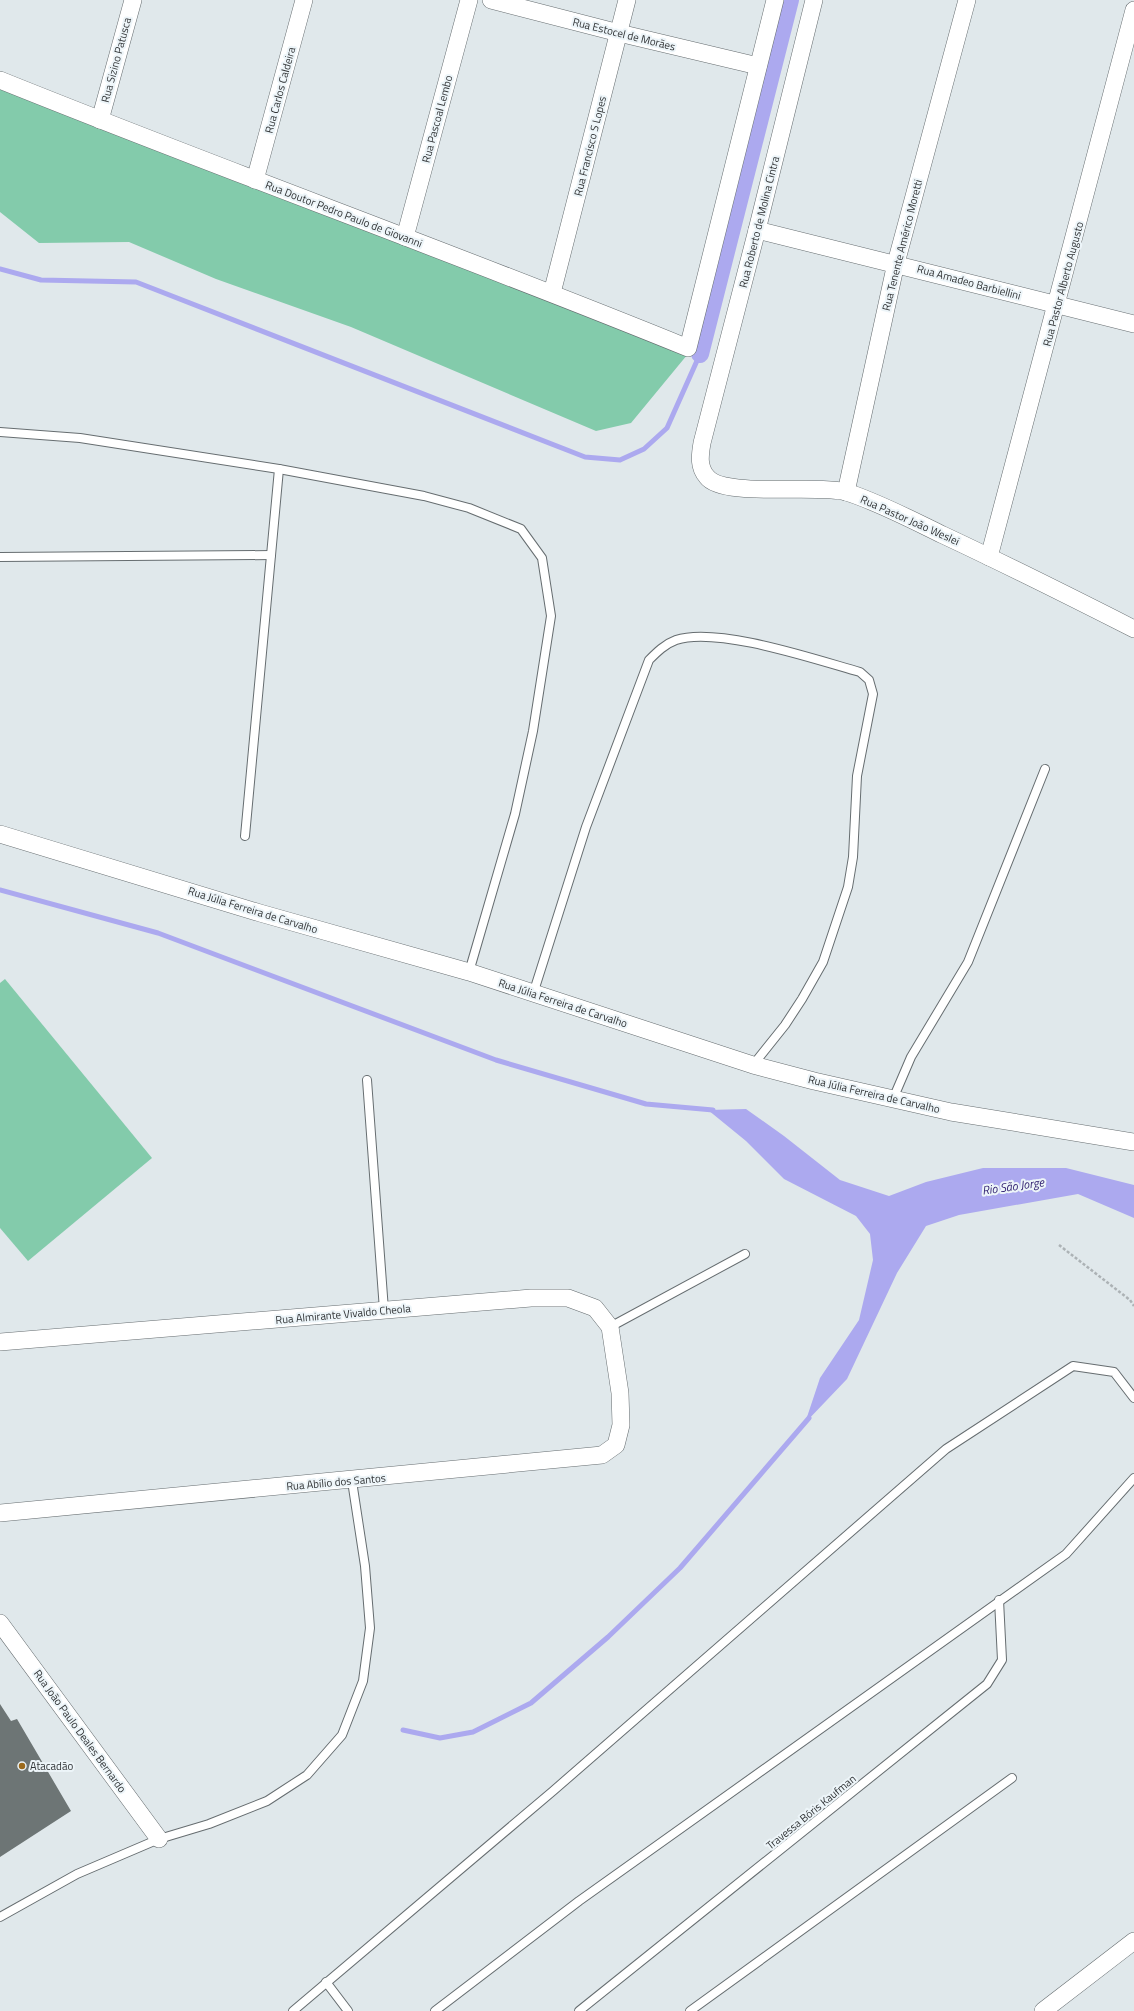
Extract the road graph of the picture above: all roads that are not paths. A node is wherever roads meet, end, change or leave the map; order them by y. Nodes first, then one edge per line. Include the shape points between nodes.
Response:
1 (133, 0) edge
2 (304, 0) edge
3 (469, 0) edge
4 (491, 0) edge
5 (627, 0) edge
6 (775, 0) edge
7 (814, 0) edge
8 (967, 0) edge
9 (1134, 10) edge
10 (619, 33) junction
11 (758, 66) junction
12 (0, 80) edge
13 (100, 120) junction
14 (255, 180) junction
15 (758, 230) junction
16 (405, 237) junction
17 (896, 263) junction
18 (552, 293) junction
19 (1057, 306) junction
20 (1134, 324) edge
21 (0, 432) edge
22 (702, 443) joint
23 (278, 469) junction
24 (846, 492) junction
25 (271, 555) junction
26 (0, 557) edge
27 (989, 557) junction
28 (1134, 629) edge
29 (1045, 769) dead end
30 (0, 834) edge
31 (246, 836) dead end
32 (469, 972) junction
33 (533, 994) junction
34 (752, 1064) junction
35 (367, 1080) dead end
36 (893, 1098) junction
37 (1134, 1142) edge
38 (745, 1254) dead end
39 (384, 1310) junction
40 (610, 1327) junction
41 (0, 1342) edge
42 (620, 1393) joint
43 (1134, 1398) edge
44 (1134, 1478) edge
45 (352, 1481) junction
46 (0, 1514) edge
47 (999, 1600) junction
48 (0, 1623) edge
49 (1012, 1778) dead end
50 (159, 1839) junction
51 (0, 1917) edge
52 (1134, 1941) edge
53 (326, 1982) junction
54 (293, 2011) edge
55 (348, 2011) edge
56 (435, 2011) edge
57 (579, 2011) edge
58 (690, 2011) edge
59 (1043, 2011) edge

1 - 13 street, Rua Sizino Patusca
2 - 14 street, Rua Carlos Caldeira
3 - 16 street, Rua Pascoal Lembo
4 - 10 street, Rua Estocel de Morães
5 - 10 street, Rua Francisco S Lopes
6 - 11 street
7 - 15 street, Rua Roberto de Molina Cintra
8 - 17 street, Rua Tenente Américo Moretti
9 - 19 street, Rua Pastor Alberto Augusto
10 - 11 street, Rua Estocel de Morães
10 - 18 street, Rua Francisco S Lopes
11 - 18 street, Rua Doutor Pedro Paulo de Giovanni via 688,348
12 - 13 street, Rua Doutor Pedro Paulo de Giovanni
13 - 14 street, Rua Doutor Pedro Paulo de Giovanni
14 - 16 street, Rua Doutor Pedro Paulo de Giovanni
15 - 17 street, Rua Amadeo Barbiellini
15 - 22 street, Rua Roberto de Molina Cintra
16 - 18 street, Rua Doutor Pedro Paulo de Giovanni
17 - 19 street, Rua Amadeo Barbiellini
17 - 24 street, Rua Tenente Américo Moretti
19 - 20 street, Rua Amadeo Barbiellini
19 - 27 street, Rua Pastor Alberto Augusto
21 - 23 lane via 80,438
22 - 24 street, Rua Pastor João Weslei via 699,459 702,470 707,478 723,487 823,489
23 - 25 lane
23 - 32 lane via 424,496 469,508 521,529 542,558 551,616 533,731 515,814
24 - 27 street, Rua Pastor João Weslei
25 - 26 lane
25 - 31 lane
27 - 28 street, Rua Pastor João Weslei
29 - 36 lane via 968,962 911,1057
30 - 32 street, Rua Júlia Ferreira de Carvalho via 260,913
32 - 33 street, Rua Júlia Ferreira de Carvalho
33 - 34 street, Rua Júlia Ferreira de Carvalho
33 - 34 lane via 586,828 649,660 662,647 676,640 703,636 751,642 860,672 869,680 873,694 857,776 853,857 848,887 823,962 785,1025
34 - 36 street, Rua Júlia Ferreira de Carvalho
35 - 39 lane
36 - 37 street, Rua Júlia Ferreira de Carvalho via 951,1112
38 - 40 lane
39 - 40 street, Rua Almirante Vivaldo Cheola via 532,1298 568,1298 595,1308
39 - 41 street, Rua Almirante Vivaldo Cheola
40 - 42 street, Rua Almirante Vivaldo Cheola
42 - 45 street, Rua Abílio dos Santos via 620,1425 616,1445 602,1455
43 - 53 lane via 1114,1372 1073,1366 946,1449 553,1791
44 - 47 lane via 1066,1554
45 - 46 street, Rua Abílio dos Santos
45 - 50 lane via 365,1566 370,1628 363,1681 342,1735 307,1775 267,1801 209,1824
47 - 56 lane via 579,1901
47 - 57 lane, Travessa Bóris Kaufman via 1002,1660 987,1684
48 - 50 street, Rua João Paulo Deales Bernardo
49 - 58 lane
50 - 51 lane via 77,1874
52 - 59 street
53 - 54 lane
53 - 55 lane

